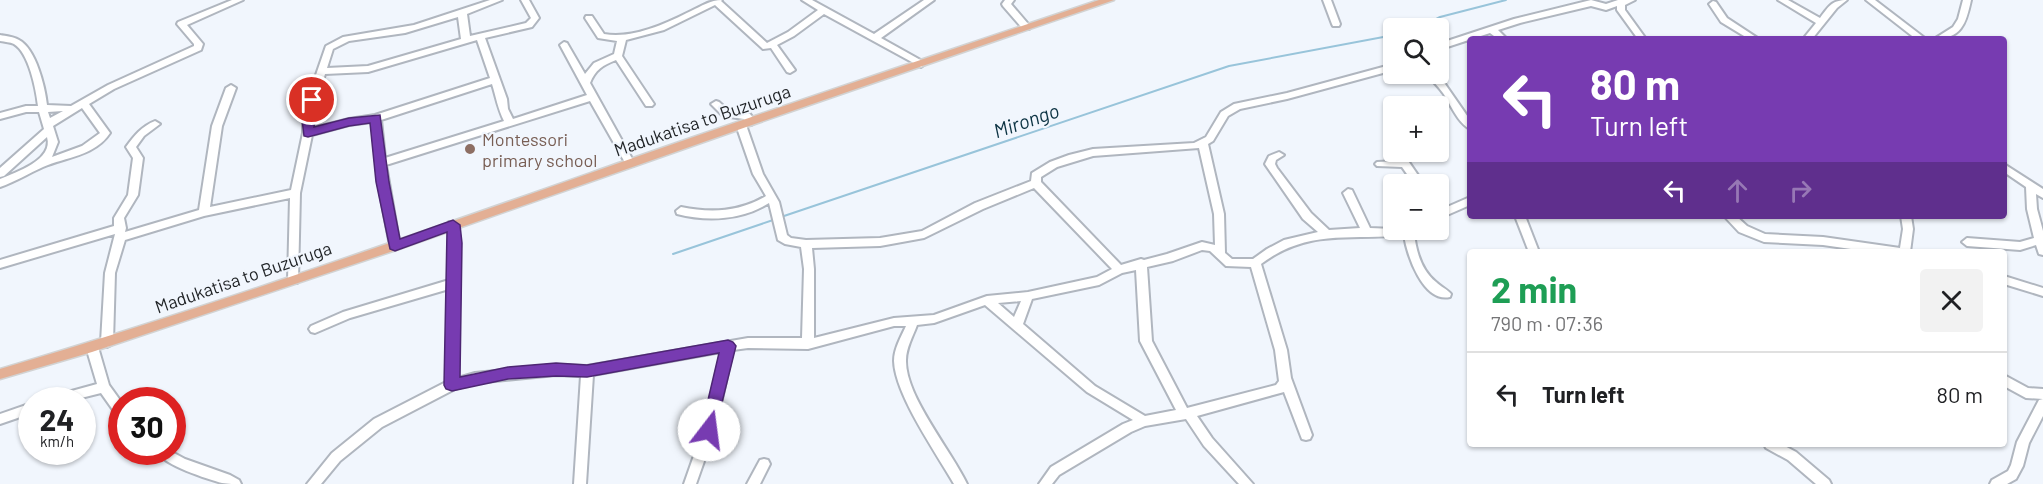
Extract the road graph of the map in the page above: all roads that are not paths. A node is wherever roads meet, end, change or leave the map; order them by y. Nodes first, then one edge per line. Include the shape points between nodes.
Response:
1 (239, 0) edge
2 (498, 0) edge
3 (525, 0) edge
4 (806, 0) edge
5 (930, 0) edge
6 (1108, 0) edge
7 (1327, 0) edge
8 (1606, 0) edge
9 (1631, 0) edge
10 (1782, 0) edge
11 (1843, 0) edge
12 (1869, 0) edge
13 (1967, 0) edge
14 (717, 1) edge
15 (1005, 1) edge
16 (1620, 3) junction
17 (1713, 4) dead end
18 (824, 10) junction
19 (462, 11) junction
20 (589, 18) dead end
21 (1821, 22) junction
22 (1336, 24) dead end
23 (1026, 27) junction
24 (1492, 30) junction
25 (1467, 36) edge
26 (1469, 36) edge
27 (1499, 36) edge
28 (1640, 36) edge
29 (1750, 36) edge
30 (1809, 36) edge
31 (1918, 36) edge
32 (1945, 36) edge
33 (480, 37) junction
34 (622, 37) junction
35 (876, 37) junction
36 (0, 38) edge
37 (466, 40) junction
38 (1449, 41) edge
39 (564, 45) dead end
40 (773, 45) junction
41 (618, 56) junction
42 (921, 64) junction
43 (790, 70) dead end
44 (1383, 70) edge
45 (321, 71) junction
46 (494, 80) junction
47 (585, 83) junction
48 (1443, 84) edge
49 (231, 88) dead end
50 (592, 97) junction
51 (79, 104) junction
52 (649, 104) dead end
53 (716, 104) dead end
54 (43, 110) junction
55 (0, 116) edge
56 (376, 118) junction
57 (1467, 122) edge
58 (510, 123) junction
59 (746, 123) junction
60 (155, 124) dead end
61 (49, 126) junction
62 (308, 133) junction
63 (1203, 144) junction
64 (1279, 155) dead end
65 (381, 163) junction
66 (630, 164) junction
67 (1380, 164) dead end
68 (1404, 164) joint
69 (38, 166) junction
70 (2007, 169) edge
71 (0, 174) edge
72 (1412, 174) edge
73 (0, 183) edge
74 (1036, 183) junction
75 (2031, 185) junction
76 (295, 193) junction
77 (1348, 193) dead end
78 (2043, 194) edge
79 (772, 197) junction
80 (1467, 202) edge
81 (1449, 210) edge
82 (681, 211) dead end
83 (204, 212) junction
84 (1521, 219) edge
85 (1732, 219) edge
86 (1906, 219) edge
87 (453, 225) junction
88 (1383, 231) edge
89 (1366, 232) junction
90 (120, 233) junction
91 (1326, 233) junction
92 (1410, 240) edge
93 (1967, 242) dead end
94 (806, 244) junction
95 (395, 246) junction
96 (2042, 246) edge
97 (1532, 249) edge
98 (1878, 249) edge
99 (1905, 249) edge
100 (1220, 254) junction
101 (1255, 262) junction
102 (1142, 263) junction
103 (0, 264) edge
104 (1119, 270) junction
105 (293, 280) junction
106 (2007, 281) edge
107 (454, 283) junction
108 (2043, 292) edge
109 (1446, 294) dead end
110 (1028, 297) junction
111 (987, 300) junction
112 (913, 321) junction
113 (1017, 325) junction
114 (315, 329) dead end
115 (106, 342) junction
116 (808, 344) junction
117 (728, 346) junction
118 (92, 347) junction
119 (587, 371) junction
120 (0, 374) edge
121 (1286, 378) junction
122 (2007, 382) edge
123 (452, 385) junction
124 (104, 387) junction
125 (96, 389) edge
126 (108, 393) edge
127 (2043, 394) edge
128 (2043, 404) edge
129 (18, 413) edge
130 (1187, 413) junction
131 (0, 419) edge
132 (1144, 421) junction
133 (1306, 435) dead end
134 (1776, 447) edge
135 (764, 464) dead end
136 (184, 465) edge
137 (2012, 479) edge
138 (235, 484) edge
139 (313, 484) edge
140 (580, 484) edge
141 (690, 484) edge
142 (753, 484) edge
143 (961, 484) edge
144 (1044, 484) edge
145 (1247, 484) edge
146 (1825, 484) edge
147 (1996, 484) edge

1 - 51 street via 181,24 200,44 198,48
2 - 19 street
3 - 33 street via 533,13 533,23
4 - 18 street
5 - 35 street
6 - 23 main road, Madukatisa to Buzuruga
7 - 22 street
8 - 16 street
9 - 16 street
10 - 21 street
11 - 21 street
12 - 31 street
13 - 32 street via 1964,20
14 - 34 street via 670,25
14 - 40 street via 764,46
15 - 23 street
16 - 24 street via 1606,7 1592,3
16 - 28 street
17 - 29 street via 1724,20
18 - 35 street
18 - 40 street
19 - 37 street
19 - 45 street via 406,30 335,44 327,51
20 - 34 street via 601,36
21 - 30 street
23 - 42 main road, Madukatisa to Buzuruga
24 - 26 street
24 - 27 street
25 - 38 street
33 - 37 street
33 - 46 street
34 - 41 street
35 - 42 street
36 - 54 street via 15,40 24,48 40,85
37 - 45 street via 368,69
39 - 47 street
40 - 43 street
41 - 47 street via 595,65
41 - 52 street
42 - 59 main road, Madukatisa to Buzuruga
44 - 63 street via 1237,106 1224,114 1215,134
45 - 62 street
46 - 56 street
46 - 58 street
47 - 50 street
48 - 57 street
49 - 83 street via 217,126
50 - 58 street
50 - 66 street
51 - 54 street
51 - 61 street
51 - 69 street via 105,133 104,137
53 - 59 street via 726,114 747,116
54 - 55 street via 26,109
54 - 61 street
56 - 62 street
56 - 65 street
58 - 65 street
59 - 66 main road, Madukatisa to Buzuruga
59 - 79 street via 758,174
60 - 90 street via 130,147 138,158 133,195 119,218
61 - 69 street via 52,148
61 - 71 street
62 - 76 street
63 - 74 street via 1074,157 1036,175
63 - 100 street via 1219,214
64 - 91 street via 1272,158 1273,170 1307,216
65 - 95 street
66 - 87 main road, Madukatisa to Buzuruga
67 - 68 street
68 - 72 street
69 - 73 street
70 - 75 street
74 - 94 street via 924,234 880,242
74 - 104 street
75 - 78 street
75 - 96 street via 2032,209
76 - 83 street
76 - 105 street
77 - 89 street
79 - 82 street via 753,208 725,214 707,216
79 - 94 street via 782,237
80 - 81 street
83 - 90 street
84 - 97 street
85 - 98 street via 1743,229 1764,238
86 - 99 street
87 - 95 main road, Madukatisa to Buzuruga
87 - 107 street
88 - 89 street
89 - 91 street
90 - 103 street
90 - 115 street via 110,273
91 - 101 street via 1273,250
92 - 109 street via 1419,271 1432,287
93 - 96 street
94 - 116 street
95 - 105 main road, Madukatisa to Buzuruga
100 - 101 street via 1230,263
100 - 102 street via 1202,246
101 - 121 street
102 - 104 street
102 - 130 street via 1146,341
104 - 110 street via 1099,281
105 - 115 main road, Madukatisa to Buzuruga
106 - 108 street
107 - 114 street via 347,315
107 - 123 street
110 - 111 street
110 - 113 street
111 - 112 street via 934,319
111 - 113 street
112 - 116 street via 894,322
112 - 143 street via 902,352 901,372
113 - 132 street via 1090,389
115 - 118 main road, Madukatisa to Buzuruga
116 - 117 street
117 - 119 street
117 - 141 street via 709,430
118 - 120 main road, Madukatisa to Buzuruga
118 - 124 street
119 - 123 street via 508,373
119 - 140 street
121 - 130 street via 1279,389
121 - 133 street
122 - 127 street via 2026,393
123 - 139 street via 378,423 336,457
124 - 125 street
124 - 126 street
128 - 137 street via 2023,442
129 - 131 street
130 - 132 street
130 - 145 street
132 - 144 street via 1055,471
134 - 146 street
135 - 142 street
136 - 138 street via 210,471
137 - 147 street

